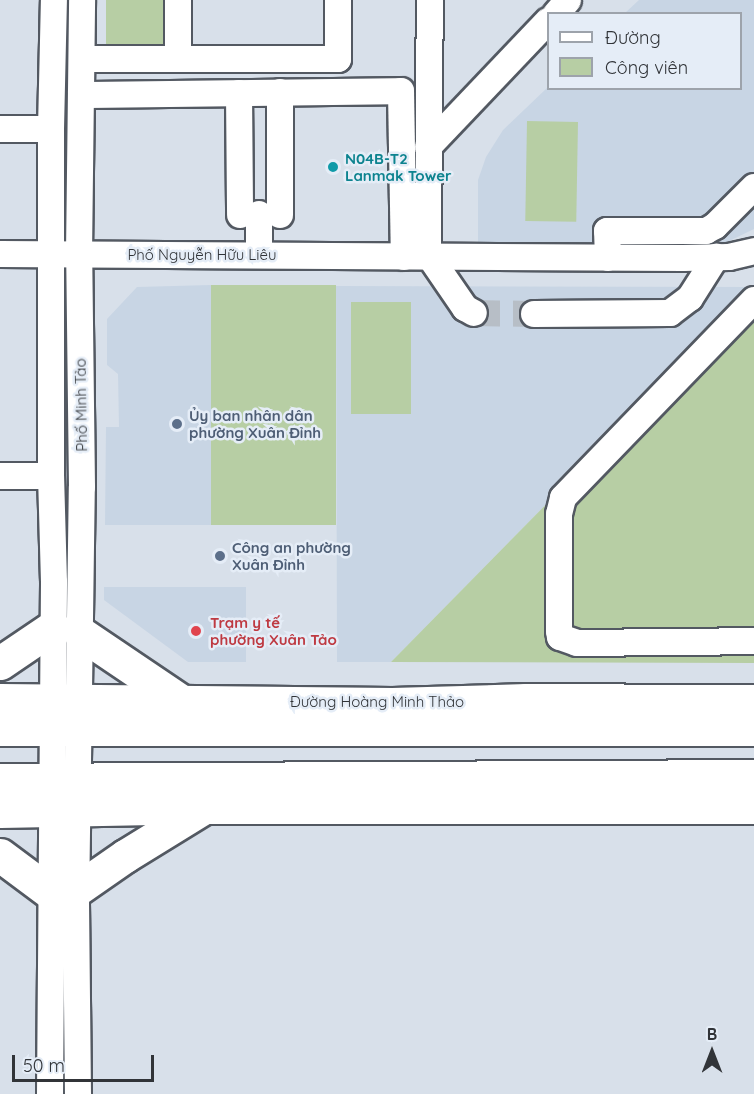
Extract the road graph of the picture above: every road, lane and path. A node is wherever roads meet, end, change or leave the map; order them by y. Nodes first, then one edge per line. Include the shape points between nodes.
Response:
1 (54, 0) edge
2 (82, 0) edge
3 (178, 0) edge
4 (338, 0) edge
5 (430, 0) edge
6 (568, 0) edge
7 (558, 12) edge
8 (547, 23) edge
9 (82, 59) junction
10 (178, 59) junction
11 (280, 92) junction
12 (239, 93) junction
13 (81, 95) junction
14 (0, 129) edge
15 (51, 129) junction
16 (428, 147) junction
17 (754, 187) edge
18 (260, 215) junction
19 (754, 251) edge
20 (0, 254) edge
21 (51, 254) junction
22 (79, 254) junction
23 (259, 255) junction
24 (420, 256) junction
25 (716, 257) junction
26 (608, 258) junction
27 (754, 300) edge
28 (474, 313) tunnel mouth
29 (534, 314) tunnel mouth
30 (0, 476) edge
31 (51, 476) junction
32 (67, 630) junction
33 (754, 641) edge
34 (0, 663) edge
35 (0, 700) edge
36 (181, 701) junction
37 (754, 701) edge
38 (52, 715) junction
39 (392, 717) junction
40 (0, 729) edge
41 (754, 729) edge
42 (754, 776) edge
43 (0, 780) edge
44 (204, 794) junction
45 (60, 800) junction
46 (754, 807) edge
47 (0, 811) edge
48 (0, 855) edge
49 (68, 896) junction
50 (50, 1094) edge
51 (78, 1094) edge

1 - 15 street, Phố Minh Tảo
2 - 9 street, Phố Minh Tảo
3 - 10 street
4 - 10 street via 338,59
5 - 16 street
6 - 7 street
8 - 16 street
9 - 10 street
9 - 13 street, Phố Minh Tảo
11 - 12 street
11 - 18 street
11 - 24 street via 401,91
12 - 13 street
12 - 18 street
13 - 22 street, Phố Minh Tảo
14 - 15 street
15 - 21 street, Phố Minh Tảo
16 - 24 street
17 - 26 street via 706,231 607,231
18 - 23 street
19 - 25 street, Phố Nguyễn Hữu Liêu
20 - 21 street, Phố Nguyễn Hữu Liêu
21 - 22 street, Phố Nguyễn Hữu Liêu
21 - 31 street, Phố Minh Tảo
22 - 23 street, Phố Nguyễn Hữu Liêu
22 - 32 street, Phố Minh Tảo via 82,488
23 - 24 street, Phố Nguyễn Hữu Liêu
24 - 26 street, Phố Nguyễn Hữu Liêu
24 - 28 street via 465,308
25 - 26 street, Phố Nguyễn Hữu Liêu
25 - 29 street via 690,298 670,313
27 - 33 street via 563,498 559,514 560,637 568,642
30 - 31 street
31 - 32 street, Phố Minh Tảo
32 - 34 main road
32 - 36 main road
32 - 38 street, Phố Minh Tảo
32 - 45 street, Phố Minh Tảo
35 - 38 main road, Đường Hoàng Minh Thảo
36 - 38 main road, Đường Hoàng Minh Thảo
36 - 39 main road, Đường Hoàng Minh Thảo
37 - 39 main road, Đường Hoàng Minh Thảo via 526,700
38 - 39 main road, Đường Hoàng Minh Thảo
38 - 40 main road, Đường Hoàng Minh Thảo
38 - 45 street, Phố Minh Tảo
39 - 41 main road, Đường Hoàng Minh Thảo
42 - 44 main road
43 - 45 main road
44 - 45 main road
44 - 46 main road
44 - 49 main road
45 - 47 main road
45 - 49 street
48 - 49 main road
49 - 50 street
49 - 51 street

